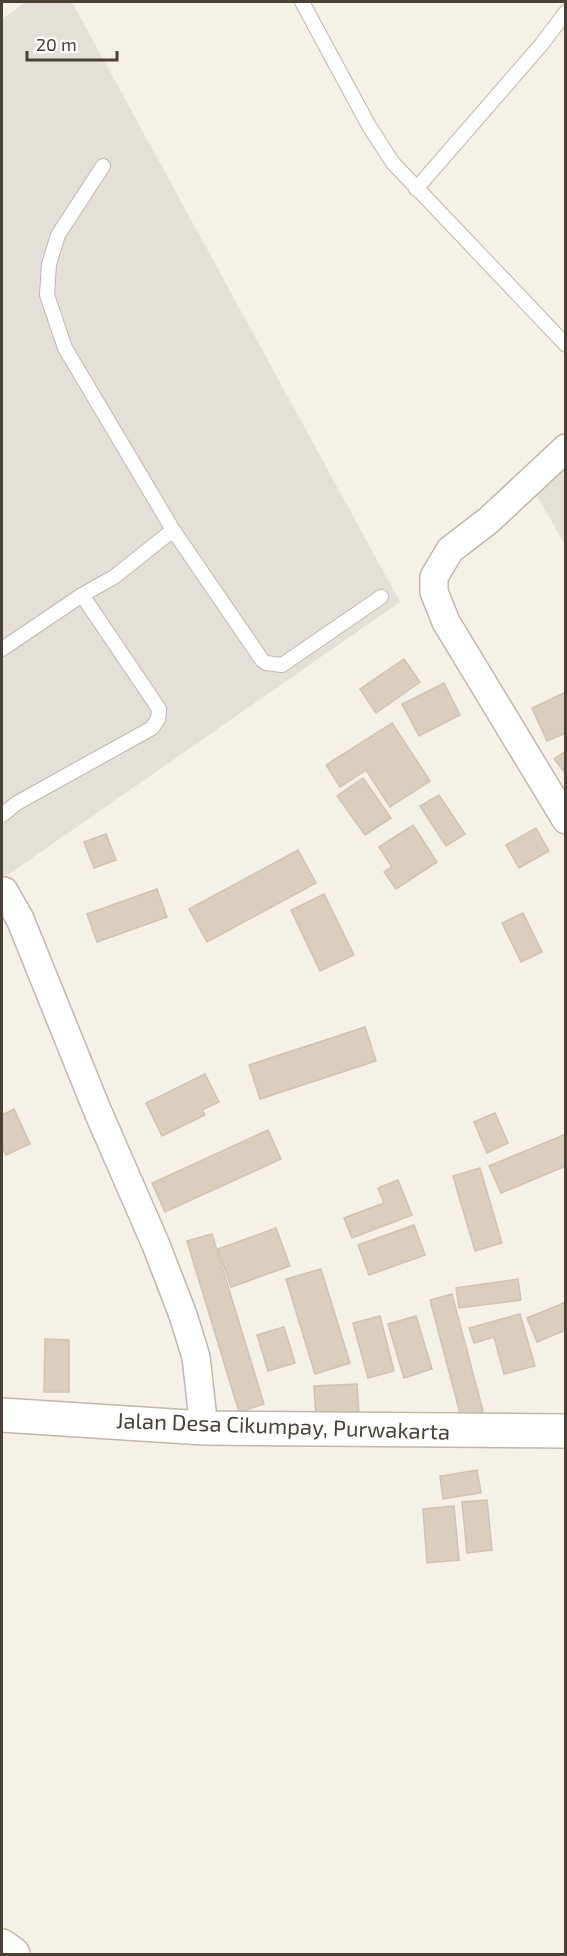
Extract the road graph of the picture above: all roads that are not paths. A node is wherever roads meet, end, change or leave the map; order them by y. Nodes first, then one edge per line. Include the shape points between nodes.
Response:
1 (302, 2) edge
2 (566, 12) edge
3 (104, 166) dead end
4 (416, 189) junction
5 (566, 345) edge
6 (566, 448) edge
7 (173, 530) junction
8 (82, 595) junction
9 (381, 597) dead end
10 (2, 649) edge
11 (2, 815) edge
12 (566, 820) edge
13 (3, 889) edge
14 (2, 1415) edge
15 (204, 1428) junction
16 (566, 1431) edge
17 (2, 1946) edge
18 (13, 1954) edge

1 - 4 lane via 369,126
2 - 4 lane
3 - 7 lane via 58,235 49,264 46,295 64,348
4 - 5 lane
6 - 12 street via 489,520 450,550 434,577 434,592 446,622
7 - 8 lane via 114,577
7 - 9 lane via 266,663 282,664
8 - 10 lane
8 - 11 lane via 159,709 158,718 152,728
13 - 15 street via 20,919 183,1315 196,1357
14 - 15 street, Jalan Desa Cikumpay, Purwakarta
15 - 16 street, Jalan Desa Cikumpay, Purwakarta
17 - 18 street

